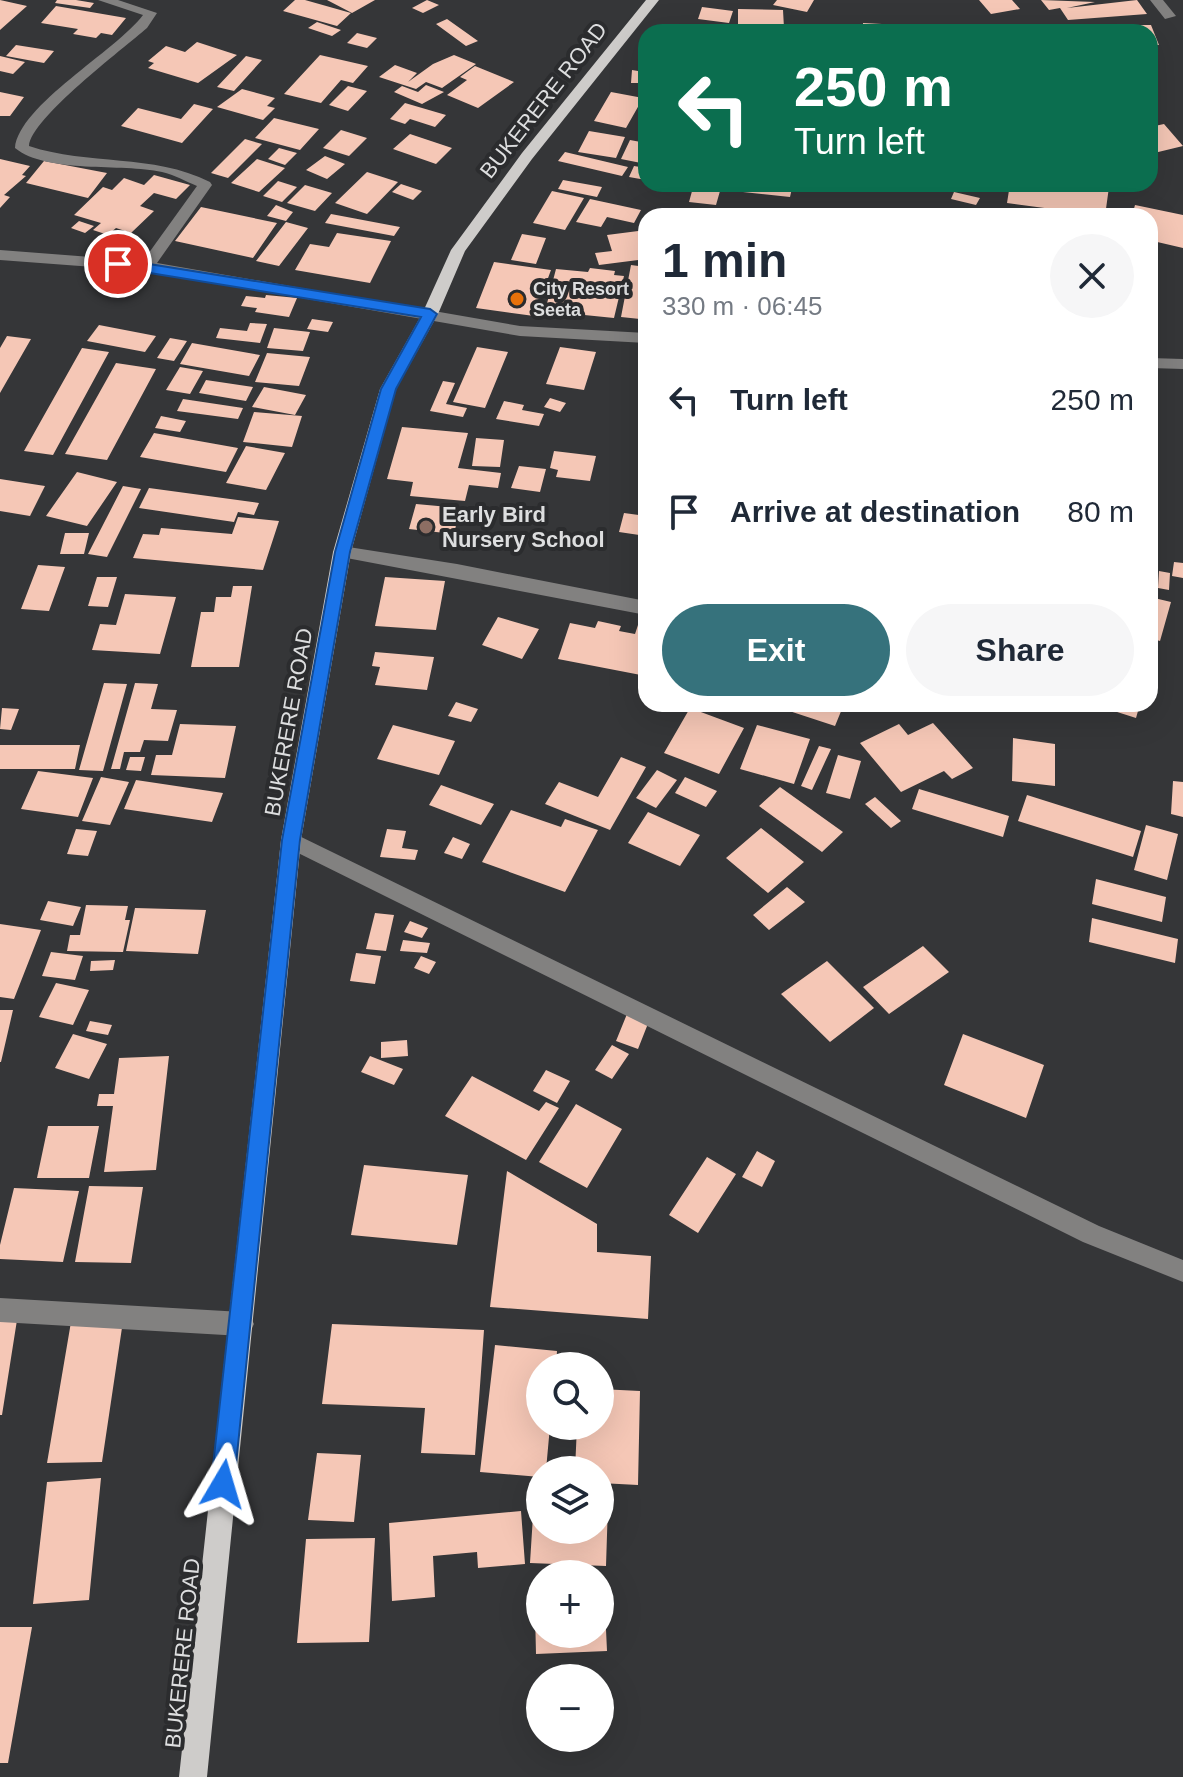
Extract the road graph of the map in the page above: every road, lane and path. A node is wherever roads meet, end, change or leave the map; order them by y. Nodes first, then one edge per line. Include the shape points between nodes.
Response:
1 (104, 0) edge
2 (653, 0) edge
3 (1156, 0) edge
4 (1170, 16) dead end
5 (0, 255) edge
6 (147, 266) junction
7 (430, 314) junction
8 (638, 338) edge
9 (1158, 363) edge
10 (1183, 364) edge
11 (342, 552) junction
12 (638, 607) edge
13 (291, 840) junction
14 (1183, 1271) edge
15 (0, 1310) edge
16 (242, 1324) junction
17 (193, 1777) edge

1 - 6 street via 151,13 57,98 23,136 22,148 74,161 187,174 205,185
2 - 7 main road, BUKERERE ROAD via 458,250
3 - 4 street
5 - 6 street
6 - 7 street
7 - 8 street via 520,331
7 - 11 main road, BUKERERE ROAD via 388,389
9 - 10 street
11 - 12 street via 425,562
11 - 13 main road, BUKERERE ROAD
13 - 14 street via 1091,1234
13 - 16 main road, BUKERERE ROAD
15 - 16 street
16 - 17 main road, BUKERERE ROAD

